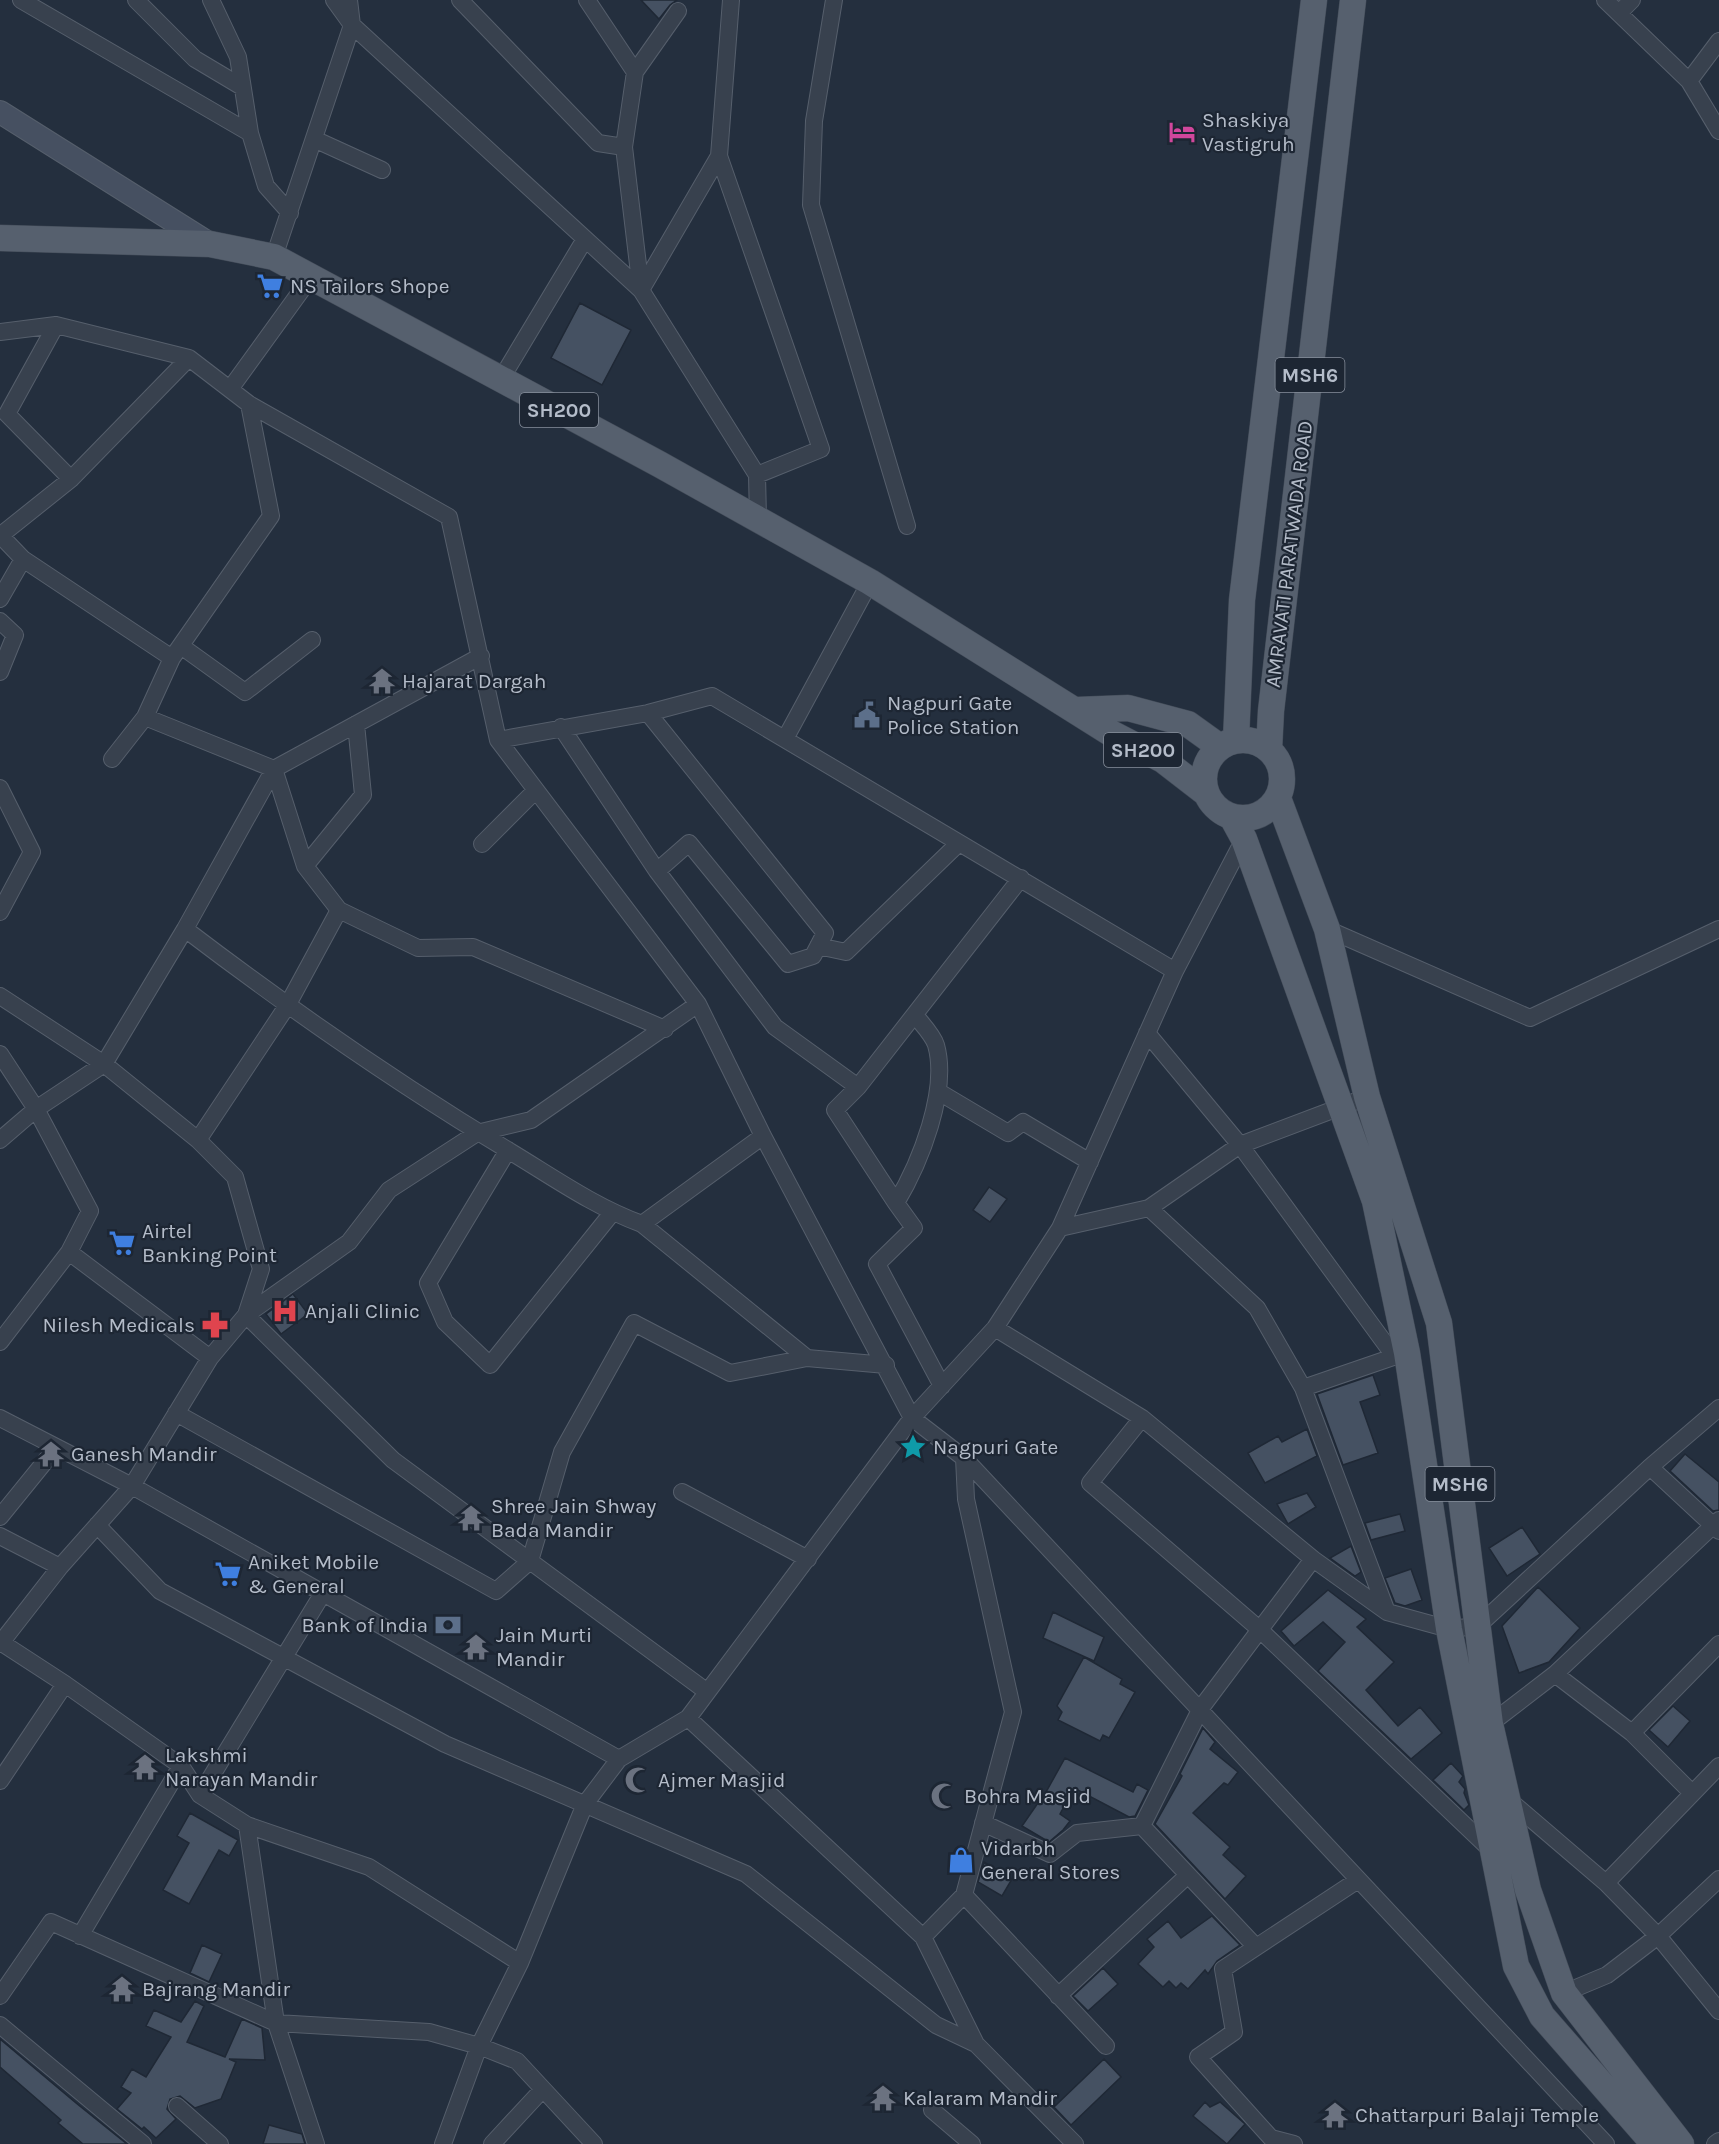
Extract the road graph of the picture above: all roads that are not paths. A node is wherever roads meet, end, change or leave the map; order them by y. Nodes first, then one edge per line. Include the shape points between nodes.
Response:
1 (21, 0) edge
2 (136, 0) edge
3 (211, 0) edge
4 (334, 0) edge
5 (349, 0) edge
6 (460, 0) edge
7 (587, 0) edge
8 (731, 0) edge
9 (834, 0) edge
10 (1314, 0) edge
11 (1353, 0) edge
12 (1605, 0) edge
13 (1632, 0) edge
14 (678, 11) dead end
15 (1619, 13) junction
16 (352, 26) junction
17 (1719, 41) edge
18 (635, 72) junction
19 (1689, 81) junction
20 (242, 87) junction
21 (0, 112) edge
22 (1719, 130) edge
23 (250, 133) junction
24 (314, 140) junction
25 (624, 147) junction
26 (719, 156) junction
27 (382, 170) dead end
28 (290, 213) junction
29 (0, 238) edge
30 (585, 239) junction
31 (210, 244) junction
32 (274, 257) junction
33 (311, 277) junction
34 (641, 290) junction
35 (57, 325) junction
36 (0, 332) edge
37 (189, 358) junction
38 (501, 379) junction
39 (230, 388) junction
40 (249, 404) junction
41 (757, 475) junction
42 (71, 479) junction
43 (758, 518) junction
44 (907, 526) dead end
45 (1, 535) edge
46 (23, 559) junction
47 (870, 582) junction
48 (0, 599) edge
49 (0, 621) edge
50 (312, 640) dead end
51 (176, 652) junction
52 (481, 656) junction
53 (0, 672) edge
54 (1077, 710) junction
55 (648, 713) junction
56 (145, 717) junction
57 (356, 724) junction
58 (561, 727) junction
59 (785, 739) junction
60 (498, 740) junction
61 (1228, 744) junction
62 (1269, 750) junction
63 (112, 759) dead end
64 (274, 769) junction
65 (0, 788) edge
66 (536, 790) junction
67 (1207, 794) junction
68 (1278, 798) junction
69 (1238, 828) junction
70 (482, 844) dead end
71 (958, 844) junction
72 (305, 866) junction
73 (657, 871) junction
74 (1022, 878) junction
75 (339, 910) junction
76 (0, 912) edge
77 (185, 929) junction
78 (1327, 929) junction
79 (1719, 929) edge
80 (818, 946) junction
81 (1175, 971) junction
82 (0, 996) edge
83 (698, 1004) junction
84 (286, 1006) junction
85 (915, 1015) junction
86 (664, 1029) junction
87 (1147, 1033) junction
88 (0, 1053) edge
89 (104, 1065) junction
90 (858, 1088) junction
91 (939, 1092) junction
92 (1366, 1097) junction
93 (1342, 1108) junction
94 (36, 1109) junction
95 (477, 1133) junction
96 (763, 1136) junction
97 (0, 1140) edge
98 (198, 1140) junction
99 (1240, 1145) junction
100 (508, 1150) junction
101 (1090, 1162) junction
102 (896, 1203) junction
103 (1149, 1208) junction
104 (612, 1213) junction
105 (642, 1224) junction
106 (1060, 1228) junction
107 (69, 1252) junction
108 (246, 1315) junction
109 (995, 1328) junction
110 (0, 1342) edge
111 (1401, 1355) junction
112 (210, 1358) junction
113 (807, 1358) junction
114 (886, 1365) junction
115 (942, 1386) junction
116 (1303, 1388) junction
117 (1719, 1408) edge
118 (177, 1413) junction
119 (0, 1418) edge
120 (912, 1418) junction
121 (1142, 1418) junction
122 (56, 1448) junction
123 (964, 1458) junction
124 (1650, 1467) junction
125 (132, 1486) junction
126 (682, 1492) dead end
127 (0, 1517) edge
128 (97, 1525) junction
129 (1717, 1526) edge
130 (0, 1536) edge
131 (808, 1559) junction
132 (1312, 1559) junction
133 (530, 1561) junction
134 (60, 1567) junction
135 (323, 1593) junction
136 (1387, 1612) junction
137 (1478, 1626) junction
138 (1258, 1628) junction
139 (1449, 1629) junction
140 (1, 1644) edge
141 (1719, 1644) edge
142 (283, 1657) junction
143 (1555, 1674) junction
144 (65, 1684) junction
145 (706, 1691) junction
146 (1200, 1708) junction
147 (688, 1718) junction
148 (1490, 1724) junction
149 (1632, 1733) junction
150 (619, 1759) junction
151 (181, 1766) junction
152 (1719, 1766) edge
153 (0, 1781) edge
154 (1692, 1793) junction
155 (200, 1795) junction
156 (1509, 1800) junction
157 (585, 1804) junction
158 (983, 1823) junction
159 (247, 1825) junction
160 (1142, 1826) junction
161 (1494, 1852) junction
162 (1188, 1875) junction
163 (1719, 1879) edge
164 (1358, 1880) junction
165 (1606, 1883) junction
166 (964, 1895) junction
167 (80, 1936) junction
168 (1658, 1936) junction
169 (923, 1937) junction
170 (1256, 1947) junction
171 (520, 1963) junction
172 (1564, 1993) junction
173 (0, 1996) edge
174 (1058, 1996) junction
175 (1719, 2011) edge
176 (276, 2023) junction
177 (0, 2025) edge
178 (976, 2044) junction
179 (479, 2046) junction
180 (1106, 2046) dead end
181 (543, 2089) junction
182 (177, 2106) dead end
183 (932, 2110) dead end
184 (1057, 2138) edge
185 (1662, 2141) edge
186 (1719, 2141) edge
187 (144, 2144) edge
188 (220, 2144) edge
189 (316, 2144) edge
190 (443, 2144) edge
191 (492, 2144) edge
192 (594, 2144) edge
193 (972, 2144) edge
194 (1075, 2144) edge
195 (1294, 2144) edge
196 (1606, 2144) edge
197 (1715, 2144) edge

1 - 23 street
2 - 20 street via 195,59
3 - 20 street via 238,57
4 - 16 street
5 - 16 street
6 - 25 street via 598,143
7 - 18 street
8 - 26 street
9 - 44 street via 814,121 812,205
10 - 61 main road, AMRAVATI PARATWADA ROAD / MSH6
11 - 62 main road, AMRAVATI PARATWADA ROAD / MSH6
12 - 15 street
13 - 15 street
14 - 18 street
15 - 19 street
16 - 24 street
16 - 30 street
17 - 19 street
18 - 25 street
19 - 22 street
20 - 23 street
21 - 31 main road
23 - 28 street via 266,186
24 - 27 street
24 - 28 street
25 - 34 street
26 - 34 street
26 - 41 street via 821,450
28 - 32 street
29 - 31 main road, SH200
30 - 34 street
30 - 38 street
31 - 32 main road, SH200
32 - 33 main road, SH200
33 - 38 main road, SH200
33 - 39 street
34 - 41 street
35 - 36 street
35 - 37 street
35 - 42 street via 7,414
37 - 39 street
37 - 42 street
38 - 43 main road, SH200
39 - 40 street
40 - 51 street via 271,516
40 - 52 street via 449,517
41 - 43 street
42 - 45 street
43 - 47 main road, SH200
45 - 46 street
46 - 48 street
46 - 51 street
47 - 54 main road, SH200
47 - 59 street
49 - 53 street via 15,635
50 - 51 street via 244,692
51 - 56 street
52 - 57 street
52 - 60 street
54 - 61 main road, SH200 via 1128,708 1188,724
54 - 67 main road, SH200 via 1163,760
55 - 58 street
55 - 59 street via 712,696
55 - 80 street via 825,933
56 - 63 street
56 - 64 street
57 - 64 street
57 - 72 street via 363,795
58 - 60 street
58 - 73 street
59 - 71 street
60 - 66 street
61 - 62 main road via 1254,741
61 - 67 main road via 1208,760 1203,777
62 - 68 main road via 1280,764 1283,781
64 - 72 street
64 - 77 street
65 - 76 street via 32,852
66 - 70 street
66 - 83 street
67 - 69 main road
68 - 69 main road via 1266,811
68 - 78 main road, MSH6
69 - 81 street
69 - 93 main road, MSH6
71 - 74 street
71 - 80 street via 846,952
72 - 75 street
73 - 80 street via 689,843 788,964 813,956
73 - 90 street via 775,1027
74 - 81 street
74 - 85 street
75 - 84 street
75 - 86 street via 418,948 472,947
77 - 84 street
77 - 89 street
78 - 79 street via 1530,1018
78 - 92 main road, MSH6
81 - 87 street
82 - 89 street
83 - 86 street
83 - 96 street
84 - 95 street
84 - 98 street
85 - 90 street
85 - 91 street via 936,1043
86 - 95 street via 531,1120
87 - 99 street
87 - 101 street
88 - 94 street
89 - 94 street
89 - 98 street
90 - 102 street via 835,1110
91 - 101 street via 1008,1133 1023,1122
91 - 102 street via 911,1177
92 - 93 street
92 - 137 main road, MSH6 via 1439,1323
93 - 99 street
93 - 111 main road, MSH6 via 1375,1201
94 - 97 street
94 - 107 street via 90,1211
95 - 100 street
95 - 108 street via 389,1190 349,1242
96 - 105 street
96 - 114 street
98 - 108 street via 236,1178 261,1269
99 - 103 street
99 - 111 street
100 - 104 street
100 - 104 street via 428,1283 445,1322 490,1365
101 - 106 street
102 - 115 street via 914,1228 877,1264
103 - 106 street
103 - 116 street via 1257,1308
104 - 105 street
105 - 113 street
106 - 109 street
107 - 110 street
107 - 112 street
108 - 112 street
108 - 133 street via 393,1460
109 - 115 street
109 - 121 street
111 - 116 street
111 - 139 main road, MSH6
112 - 118 street
113 - 114 street
113 - 133 street via 730,1373 634,1323 562,1452
114 - 120 street
115 - 120 street
116 - 136 street
117 - 124 street
118 - 125 street
118 - 133 street via 496,1591
119 - 122 street
120 - 123 street
120 - 131 street
121 - 132 street
121 - 138 street via 1090,1483
122 - 125 street
122 - 127 street
123 - 146 street
123 - 158 street via 966,1499 1013,1712
124 - 129 street
124 - 137 street
125 - 128 street
125 - 135 street
126 - 131 street
128 - 134 street
128 - 142 street via 160,1591
129 - 143 street
130 - 134 street
131 - 145 street
132 - 136 street
132 - 138 street
133 - 145 street
134 - 140 street
135 - 142 street
135 - 150 street
136 - 139 street
137 - 139 street
137 - 148 main road, MSH6
138 - 146 street
138 - 161 street
139 - 161 main road, MSH6
140 - 144 street
141 - 149 street
142 - 155 street
142 - 157 street via 445,1744
143 - 148 street
143 - 149 street
144 - 151 street
144 - 153 street
145 - 147 street
146 - 160 street
146 - 164 street
147 - 150 street
147 - 169 street
148 - 156 main road, MSH6
149 - 154 street
150 - 157 street
151 - 155 street
151 - 167 street
152 - 154 street
154 - 165 street
155 - 159 street
156 - 165 street
156 - 172 main road, MSH6 via 1528,1890
157 - 171 street
157 - 178 street via 746,1875 936,2025
158 - 160 street via 1050,1854 1077,1833
158 - 166 street
159 - 171 street via 369,1867
159 - 176 street
160 - 162 street
161 - 185 main road, MSH6 via 1516,1966 1542,2016 1560,2040
162 - 170 street
162 - 174 street
163 - 168 street
164 - 170 street
164 - 196 street
165 - 168 street
166 - 169 street
166 - 174 street
167 - 173 street via 51,1922
167 - 176 street
168 - 172 street via 1607,1975
168 - 175 street
169 - 178 street
170 - 195 street via 1223,1969 1234,2032 1198,2057 1271,2138
171 - 179 street
172 - 185 main road, MSH6
174 - 180 street
176 - 179 street via 429,2032
176 - 189 street
177 - 187 street
178 - 184 street
179 - 181 street via 517,2061
179 - 190 street
181 - 191 street
181 - 192 street
182 - 188 street
183 - 193 street
184 - 194 street
186 - 197 street

